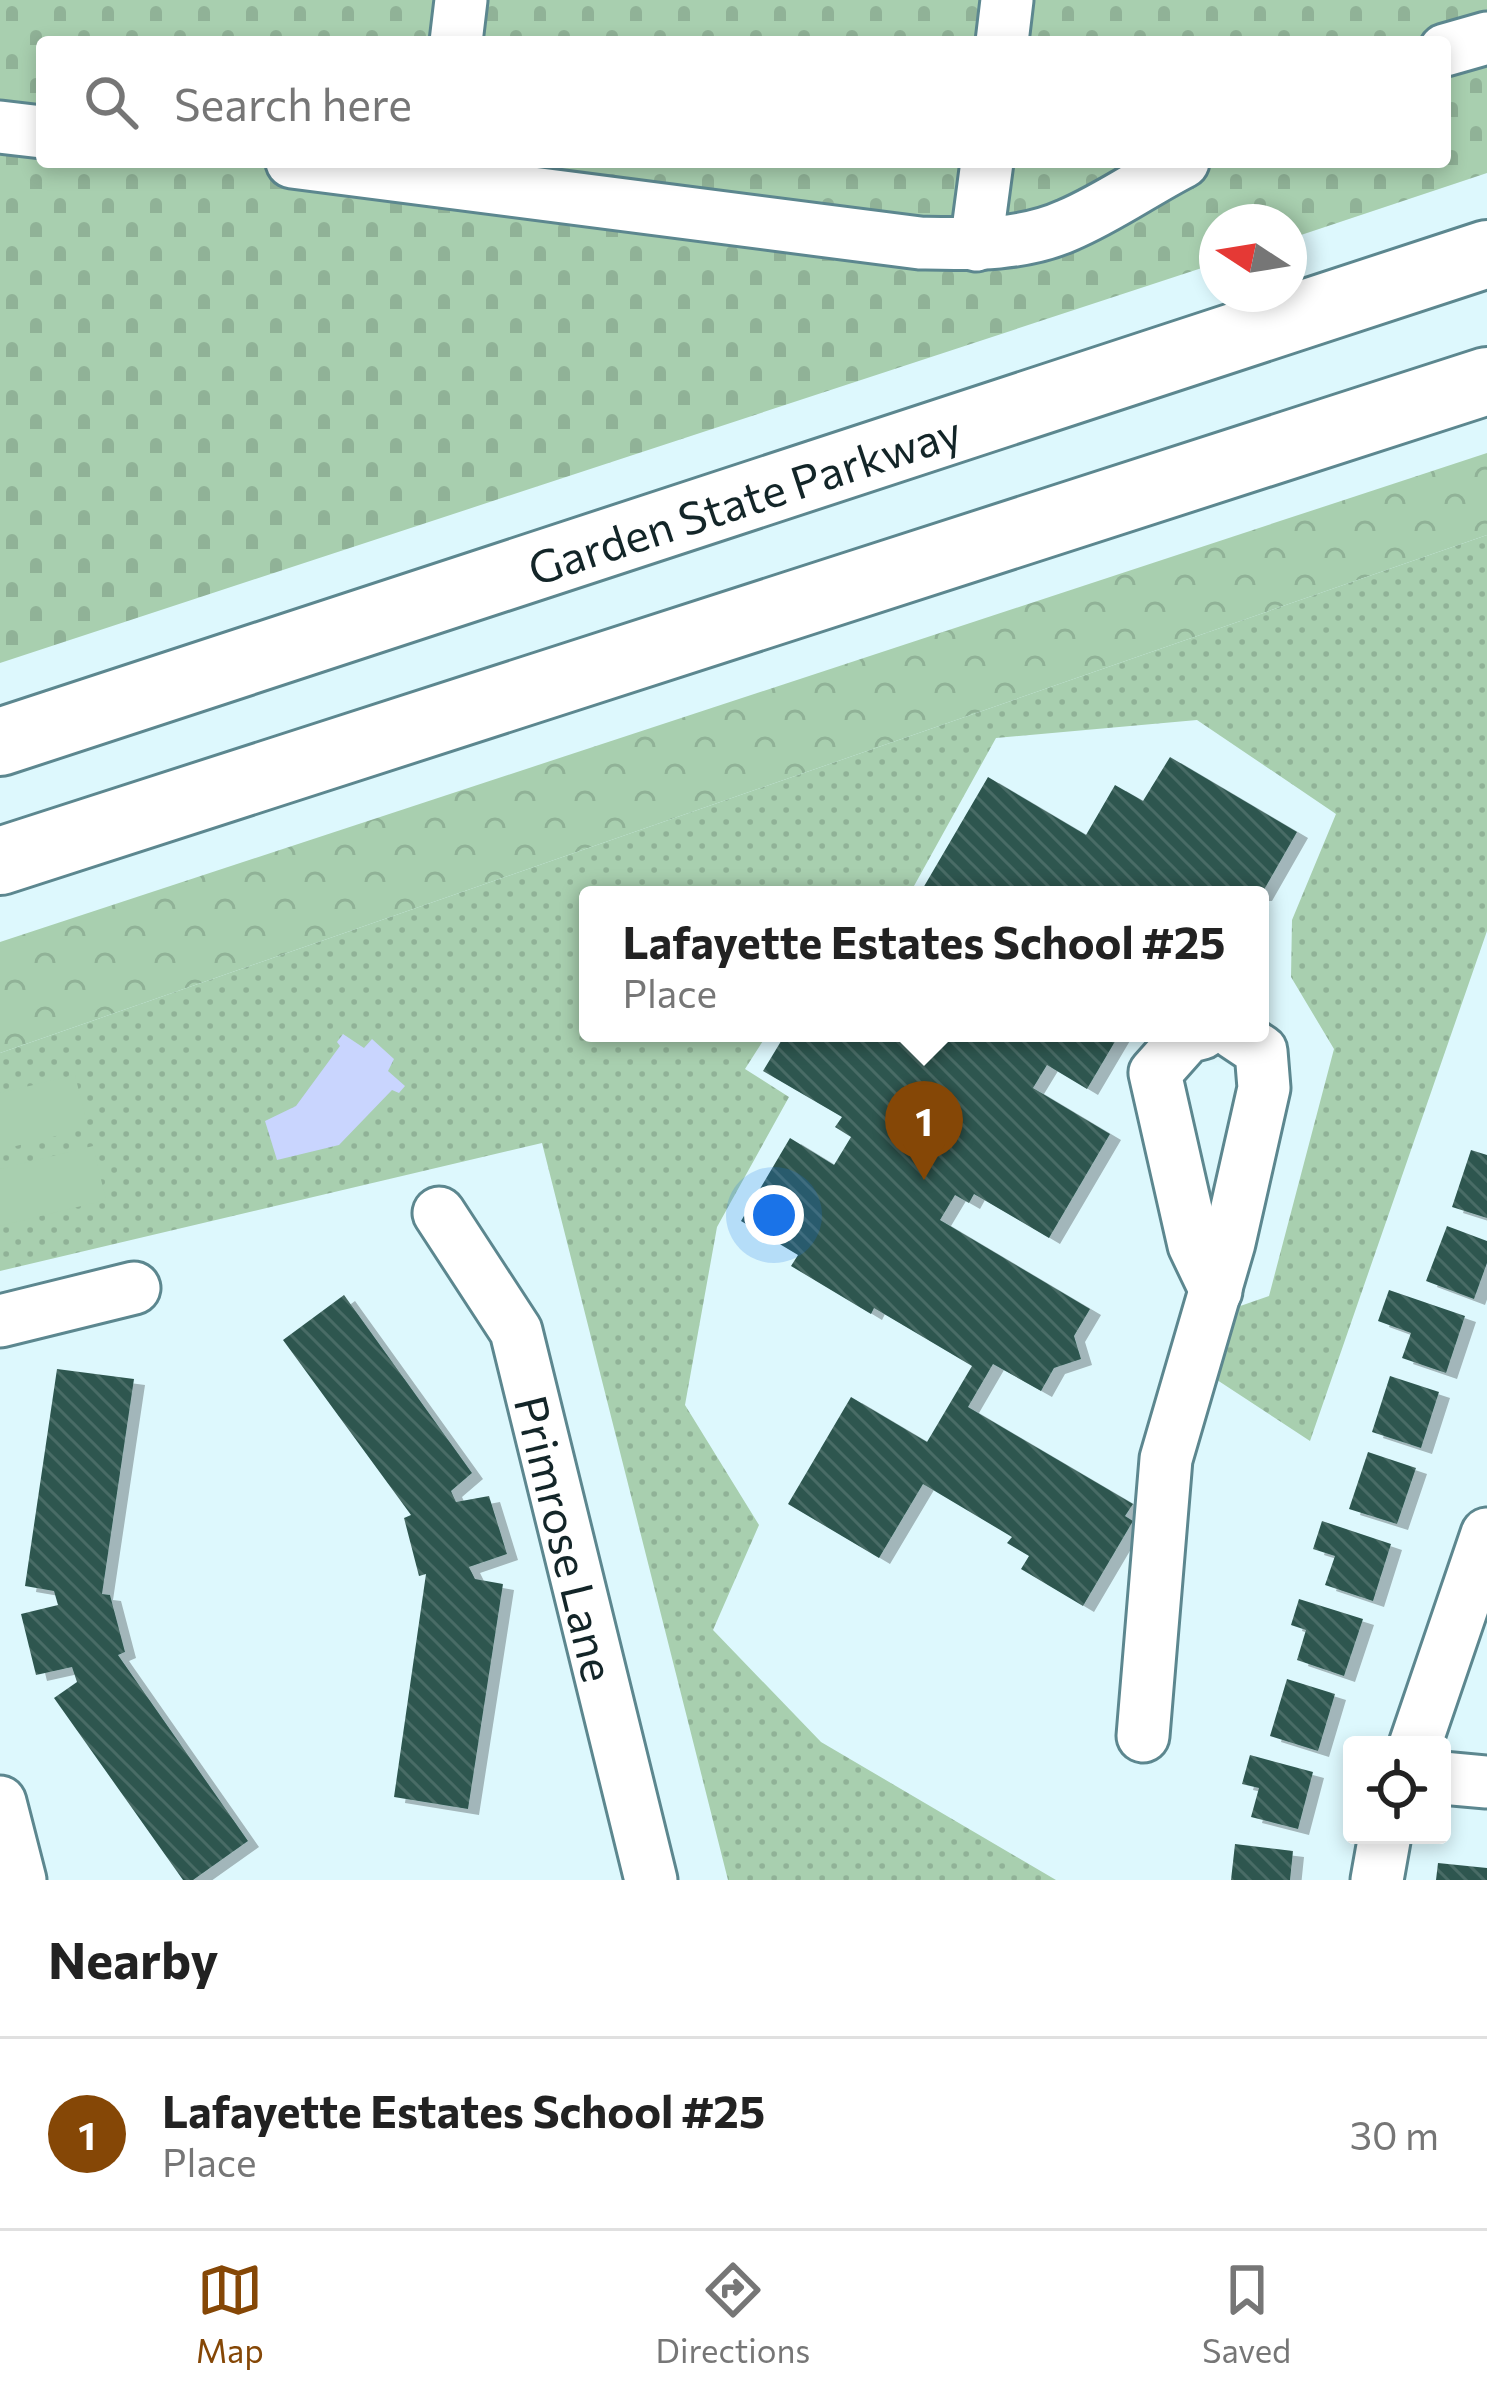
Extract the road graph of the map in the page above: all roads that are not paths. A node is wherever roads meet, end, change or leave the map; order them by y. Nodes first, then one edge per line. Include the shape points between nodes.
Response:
1 (461, 0) edge
2 (1007, 0) edge
3 (457, 36) edge
4 (1003, 36) edge
5 (1487, 38) edge
6 (1451, 48) edge
7 (0, 127) edge
8 (36, 131) edge
9 (391, 168) edge
10 (985, 168) edge
11 (1172, 168) edge
12 (441, 171) edge
13 (976, 244) junction
14 (1487, 254) edge
15 (1487, 381) edge
16 (0, 742) edge
17 (0, 861) edge
18 (1183, 1042) edge
19 (1248, 1042) edge
20 (440, 1214) dead end
21 (134, 1288) dead end
22 (1216, 1291) junction
23 (0, 1321) edge
24 (1487, 1534) edge
25 (1143, 1736) dead end
26 (1418, 1736) edge
27 (1451, 1779) edge
28 (1487, 1782) edge
29 (0, 1802) edge
30 (1383, 1844) edge
31 (20, 1880) edge
32 (651, 1880) edge
33 (1377, 1880) edge

1 - 3 street
2 - 4 street
5 - 6 street
7 - 8 street
9 - 12 street
10 - 13 street
11 - 13 street via 1066,226
12 - 13 street via 920,243
14 - 16 highway, Garden State Parkway
15 - 17 highway
18 - 22 street via 1155,1073 1194,1245
19 - 22 street via 1261,1051 1264,1088
20 - 32 street, Primrose Lane via 516,1331
21 - 23 street
22 - 25 street via 1166,1459
24 - 26 street
27 - 28 street
29 - 31 street
30 - 33 street

